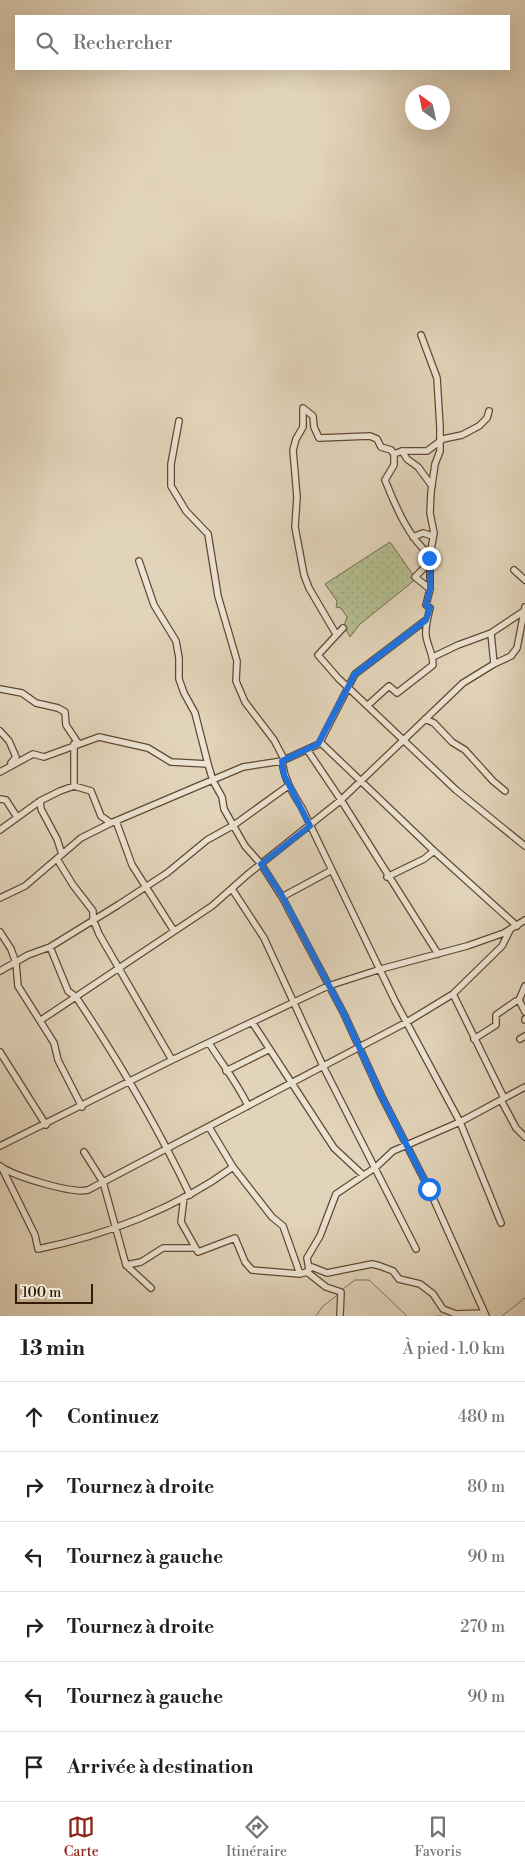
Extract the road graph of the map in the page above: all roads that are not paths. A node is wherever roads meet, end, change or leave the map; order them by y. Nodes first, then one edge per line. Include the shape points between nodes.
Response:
1 (422, 335) dead end
2 (489, 411) dead end
3 (179, 421) dead end
4 (439, 444) junction
5 (402, 451) junction
6 (394, 454) junction
7 (432, 486) junction
8 (433, 536) junction
9 (412, 537) junction
10 (430, 555) junction
11 (139, 561) dead end
12 (514, 570) dead end
13 (525, 580) edge
14 (430, 589) junction
15 (524, 609) edge
16 (426, 620) junction
17 (343, 628) dead end
18 (491, 633) junction
19 (336, 634) junction
20 (433, 657) junction
21 (494, 664) junction
22 (349, 686) junction
23 (0, 689) edge
24 (368, 705) junction
25 (425, 719) junction
26 (0, 731) edge
27 (402, 740) junction
28 (320, 742) junction
29 (76, 744) junction
30 (308, 751) junction
31 (283, 760) junction
32 (208, 764) junction
33 (10, 765) junction
34 (0, 772) edge
35 (361, 780) junction
36 (213, 781) junction
37 (74, 786) junction
38 (288, 786) junction
39 (505, 791) dead end
40 (0, 799) edge
41 (341, 800) junction
42 (40, 801) junction
43 (17, 817) junction
44 (114, 822) junction
45 (234, 824) junction
46 (310, 826) junction
47 (0, 830) edge
48 (525, 846) edge
49 (434, 851) junction
50 (60, 856) junction
51 (261, 864) junction
52 (332, 870) junction
53 (388, 877) junction
54 (146, 887) junction
55 (232, 888) junction
56 (282, 896) junction
57 (0, 898) edge
58 (93, 919) junction
59 (525, 920) edge
60 (517, 926) junction
61 (510, 930) junction
62 (174, 931) junction
63 (0, 932) edge
64 (50, 947) junction
65 (438, 954) junction
66 (16, 963) junction
67 (120, 968) junction
68 (381, 969) junction
69 (0, 971) edge
70 (328, 986) junction
71 (525, 986) edge
72 (453, 994) junction
73 (76, 997) junction
74 (518, 1000) junction
75 (294, 1002) junction
76 (525, 1012) edge
77 (41, 1020) junction
78 (252, 1022) junction
79 (407, 1022) junction
80 (474, 1039) junction
81 (209, 1043) junction
82 (359, 1048) junction
83 (268, 1050) junction
84 (0, 1052) edge
85 (172, 1060) junction
86 (323, 1066) junction
87 (226, 1071) junction
88 (130, 1082) junction
89 (290, 1084) junction
90 (525, 1086) edge
91 (502, 1099) junction
92 (248, 1106) junction
93 (82, 1107) junction
94 (460, 1122) junction
95 (46, 1125) junction
96 (209, 1128) junction
97 (525, 1137) edge
98 (408, 1145) junction
99 (0, 1146) edge
100 (167, 1148) junction
101 (84, 1152) dead end
102 (1, 1167) edge
103 (233, 1167) junction
104 (376, 1167) junction
105 (363, 1174) junction
106 (103, 1182) junction
107 (187, 1196) junction
108 (501, 1223) dead end
109 (116, 1228) junction
110 (195, 1248) junction
111 (416, 1249) dead end
112 (126, 1265) junction
113 (308, 1270) junction
114 (300, 1274) junction
115 (151, 1288) dead end
116 (485, 1314) edge
117 (340, 1316) edge

1 - 4 street via 438,384
2 - 4 street via 478,428 443,439
3 - 31 street via 171,464 171,486 186,511 208,534 220,603 237,661 236,681 245,702 274,740
4 - 5 street via 427,451
4 - 7 street
5 - 6 street
5 - 7 street
6 - 9 street via 394,465 385,480
6 - 19 street via 381,448 377,439 370,436 319,438 312,416 305,408 303,410 303,426 293,450 296,527 304,575
7 - 8 street via 430,513
8 - 9 street via 423,533
8 - 10 street
9 - 10 street
10 - 14 street
10 - 14 street via 423,570 415,577
11 - 32 street via 154,605 176,641 180,658 179,679 195,713
12 - 13 street
14 - 16 street
15 - 18 street
15 - 21 street via 516,650 507,660
16 - 20 street via 426,637
16 - 22 street via 362,667
17 - 19 street
18 - 20 street
18 - 21 street
19 - 22 street via 318,655
20 - 24 street via 433,665 415,680 397,693 389,686
21 - 25 street via 463,683
22 - 24 street
22 - 28 street
23 - 29 street via 22,693 36,703 65,712 66,725
24 - 27 street
25 - 27 street
25 - 39 street via 465,750
26 - 33 street via 16,757
27 - 35 street
27 - 48 street via 472,804
28 - 30 street
28 - 35 street
29 - 32 street via 99,737 148,748 171,762
29 - 33 street via 44,757 33,754
29 - 37 street
30 - 31 street
30 - 41 street
31 - 36 street via 243,768
31 - 38 street
32 - 36 street
33 - 34 street
35 - 41 street
35 - 49 street
36 - 44 street
36 - 45 street
37 - 42 street
37 - 44 street via 91,791 102,816
38 - 45 street
38 - 46 street
40 - 43 street via 6,800
41 - 46 street
41 - 53 street
42 - 43 street
42 - 50 street via 57,839
43 - 47 street
44 - 50 street via 81,838
44 - 54 street
45 - 51 street via 245,846
45 - 54 street via 207,840
46 - 51 street
46 - 52 street
49 - 53 street
49 - 60 street
50 - 57 street via 24,886
50 - 58 street via 75,889 93,911
51 - 55 street
51 - 56 street
52 - 56 street
52 - 68 street
53 - 65 street
54 - 58 street
54 - 62 street
55 - 62 street via 212,906
55 - 75 street via 264,938
56 - 70 street
58 - 64 street
58 - 67 street
59 - 60 street
60 - 61 street
61 - 65 street
61 - 72 street via 502,946
62 - 67 street
63 - 66 street
64 - 66 street
64 - 73 street via 68,991
65 - 68 street
66 - 69 street
66 - 77 street via 18,986
67 - 73 street
67 - 85 street
68 - 70 street
68 - 79 street
70 - 75 street
70 - 82 street
71 - 74 street
72 - 79 street
72 - 80 street
73 - 77 street
73 - 88 street
74 - 76 street
74 - 80 street via 496,1015 496,1025
75 - 78 street
75 - 86 street
77 - 93 street
78 - 81 street
78 - 83 street
79 - 82 street
79 - 94 street
80 - 91 street
81 - 85 street
81 - 87 street
82 - 86 street
82 - 98 street
83 - 87 street
83 - 89 street
84 - 95 street
85 - 88 street
86 - 89 street
86 - 104 street
87 - 92 street via 241,1090
88 - 93 street
88 - 100 street
89 - 92 street
89 - 105 street via 334,1148
90 - 91 street
91 - 94 street
91 - 97 street via 516,1128
92 - 96 street
93 - 95 street
94 - 98 street
94 - 108 street
95 - 99 street
96 - 100 street
96 - 103 street
98 - 104 street via 390,1154
98 - 116 street
100 - 106 street
100 - 107 street
101 - 106 street
102 - 106 street via 39,1182 80,1192
102 - 109 street via 35,1236 38,1249
103 - 107 street
103 - 114 street via 272,1217 283,1226
104 - 105 street
104 - 111 street
105 - 113 street via 333,1198 327,1220 306,1258
106 - 109 street
107 - 109 street
107 - 110 street via 181,1222
109 - 112 street
110 - 112 street via 163,1248 142,1262
110 - 114 street via 200,1252 235,1238 252,1270
112 - 115 street
113 - 114 street
113 - 116 street via 312,1267 327,1273 372,1264 392,1272 399,1279 420,1284 434,1294 443,1309 456,1314
113 - 117 street via 326,1287 341,1292

